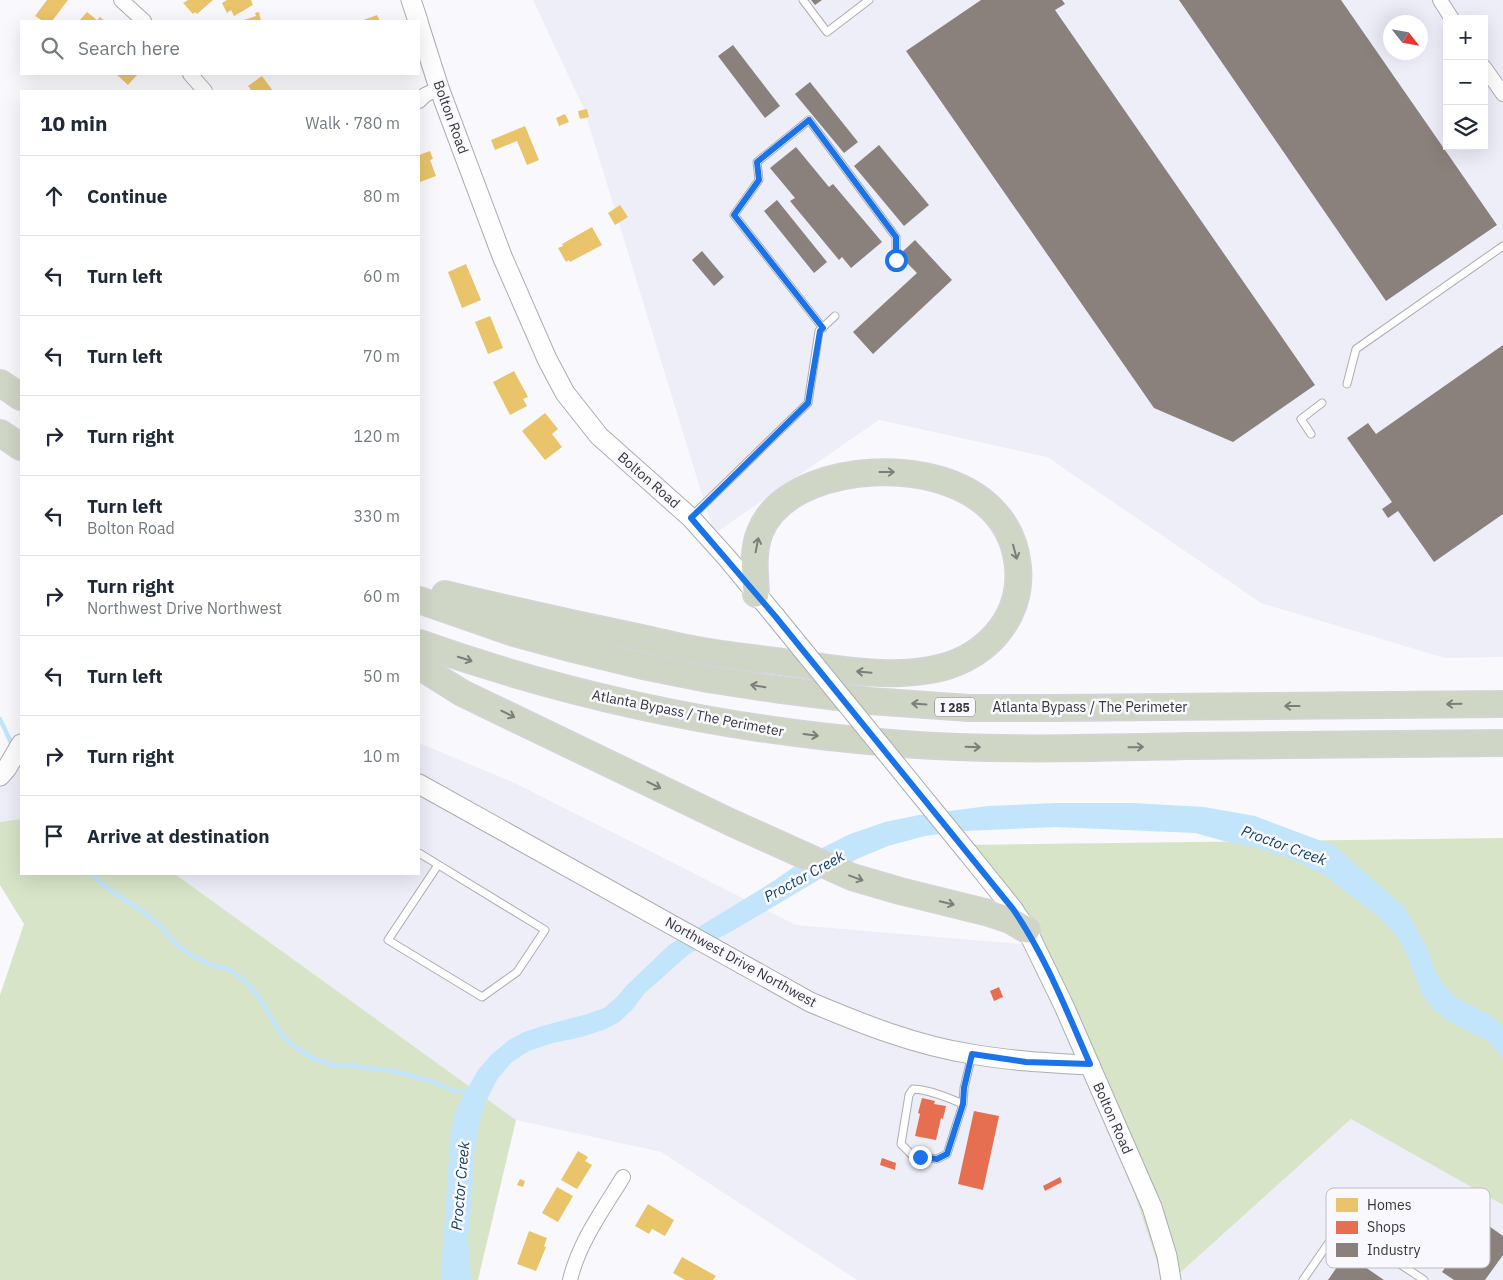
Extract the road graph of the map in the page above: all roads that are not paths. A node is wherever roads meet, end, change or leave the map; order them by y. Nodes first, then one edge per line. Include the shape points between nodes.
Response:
1 (122, 0) edge
2 (411, 0) edge
3 (804, 0) edge
4 (869, 0) edge
5 (1440, 0) edge
6 (1449, 15) edge
7 (143, 20) edge
8 (417, 20) edge
9 (420, 29) edge
10 (1488, 73) edge
11 (191, 75) edge
12 (440, 88) junction
13 (204, 90) edge
14 (1503, 94) edge
15 (420, 100) edge
16 (1503, 246) edge
17 (896, 260) dead end
18 (835, 316) dead end
19 (823, 328) junction
20 (0, 383) edge
21 (1347, 384) dead end
22 (20, 396) edge
23 (1322, 403) dead end
24 (0, 433) edge
25 (1312, 434) dead end
26 (20, 446) edge
27 (691, 518) junction
28 (420, 588) edge
29 (756, 594) junction
30 (420, 600) edge
31 (420, 643) edge
32 (420, 667) edge
33 (1503, 704) edge
34 (1503, 743) edge
35 (20, 745) edge
36 (4, 769) edge
37 (420, 785) edge
38 (420, 854) edge
39 (438, 865) junction
40 (1027, 930) junction
41 (972, 1054) junction
42 (1090, 1064) junction
43 (963, 1104) junction
44 (623, 1177) dead end
45 (1326, 1247) edge
46 (1406, 1268) edge
47 (570, 1280) edge
48 (1171, 1280) edge
49 (1303, 1280) edge
50 (1424, 1280) edge

1 - 7 street
2 - 8 main road, Bolton Road
3 - 4 lane via 827,32
5 - 6 street
9 - 12 main road, Bolton Road
10 - 14 street
11 - 13 street
12 - 15 street
12 - 27 main road, Bolton Road via 502,256 565,393 599,436
16 - 21 lane via 1356,349
17 - 19 lane via 896,237 809,120 757,162 759,180 734,215
18 - 19 lane
19 - 27 lane via 808,403
20 - 22 highway
23 - 25 lane via 1301,419
24 - 26 highway
27 - 29 main road, Bolton Road
29 -> 28 highway via 754,566 758,539 776,508 792,495 818,483 867,472 921,475 965,490 998,516 1008,531 1018,567 1014,605 996,637 953,665 903,673 866,672 704,652
29 - 40 main road, Bolton Road, bridge
33 -> 30 highway, Atlanta Bypass / The Perimeter / I 285 via 969,708 870,700 708,679 643,666 514,632
31 -> 34 highway, Atlanta Bypass / The Perimeter via 508,672 639,706 837,738 999,748
32 -> 40 highway via 462,693 852,877 989,913
35 - 36 main road
37 - 41 main road, Northwest Drive Northwest via 810,1002 864,1025 917,1042
38 - 39 lane
39 - 39 lane via 545,930 516,972 482,997 388,940
40 - 42 main road, Bolton Road
41 - 42 main road, Northwest Drive Northwest via 1026,1062
41 - 43 lane
42 - 48 main road, Bolton Road via 1152,1207
43 - 43 lane via 947,1154 937,1159 920,1157 911,1154 901,1144 909,1095 913,1090 926,1090
44 - 47 street via 584,1241
45 - 49 lane
46 - 50 lane

